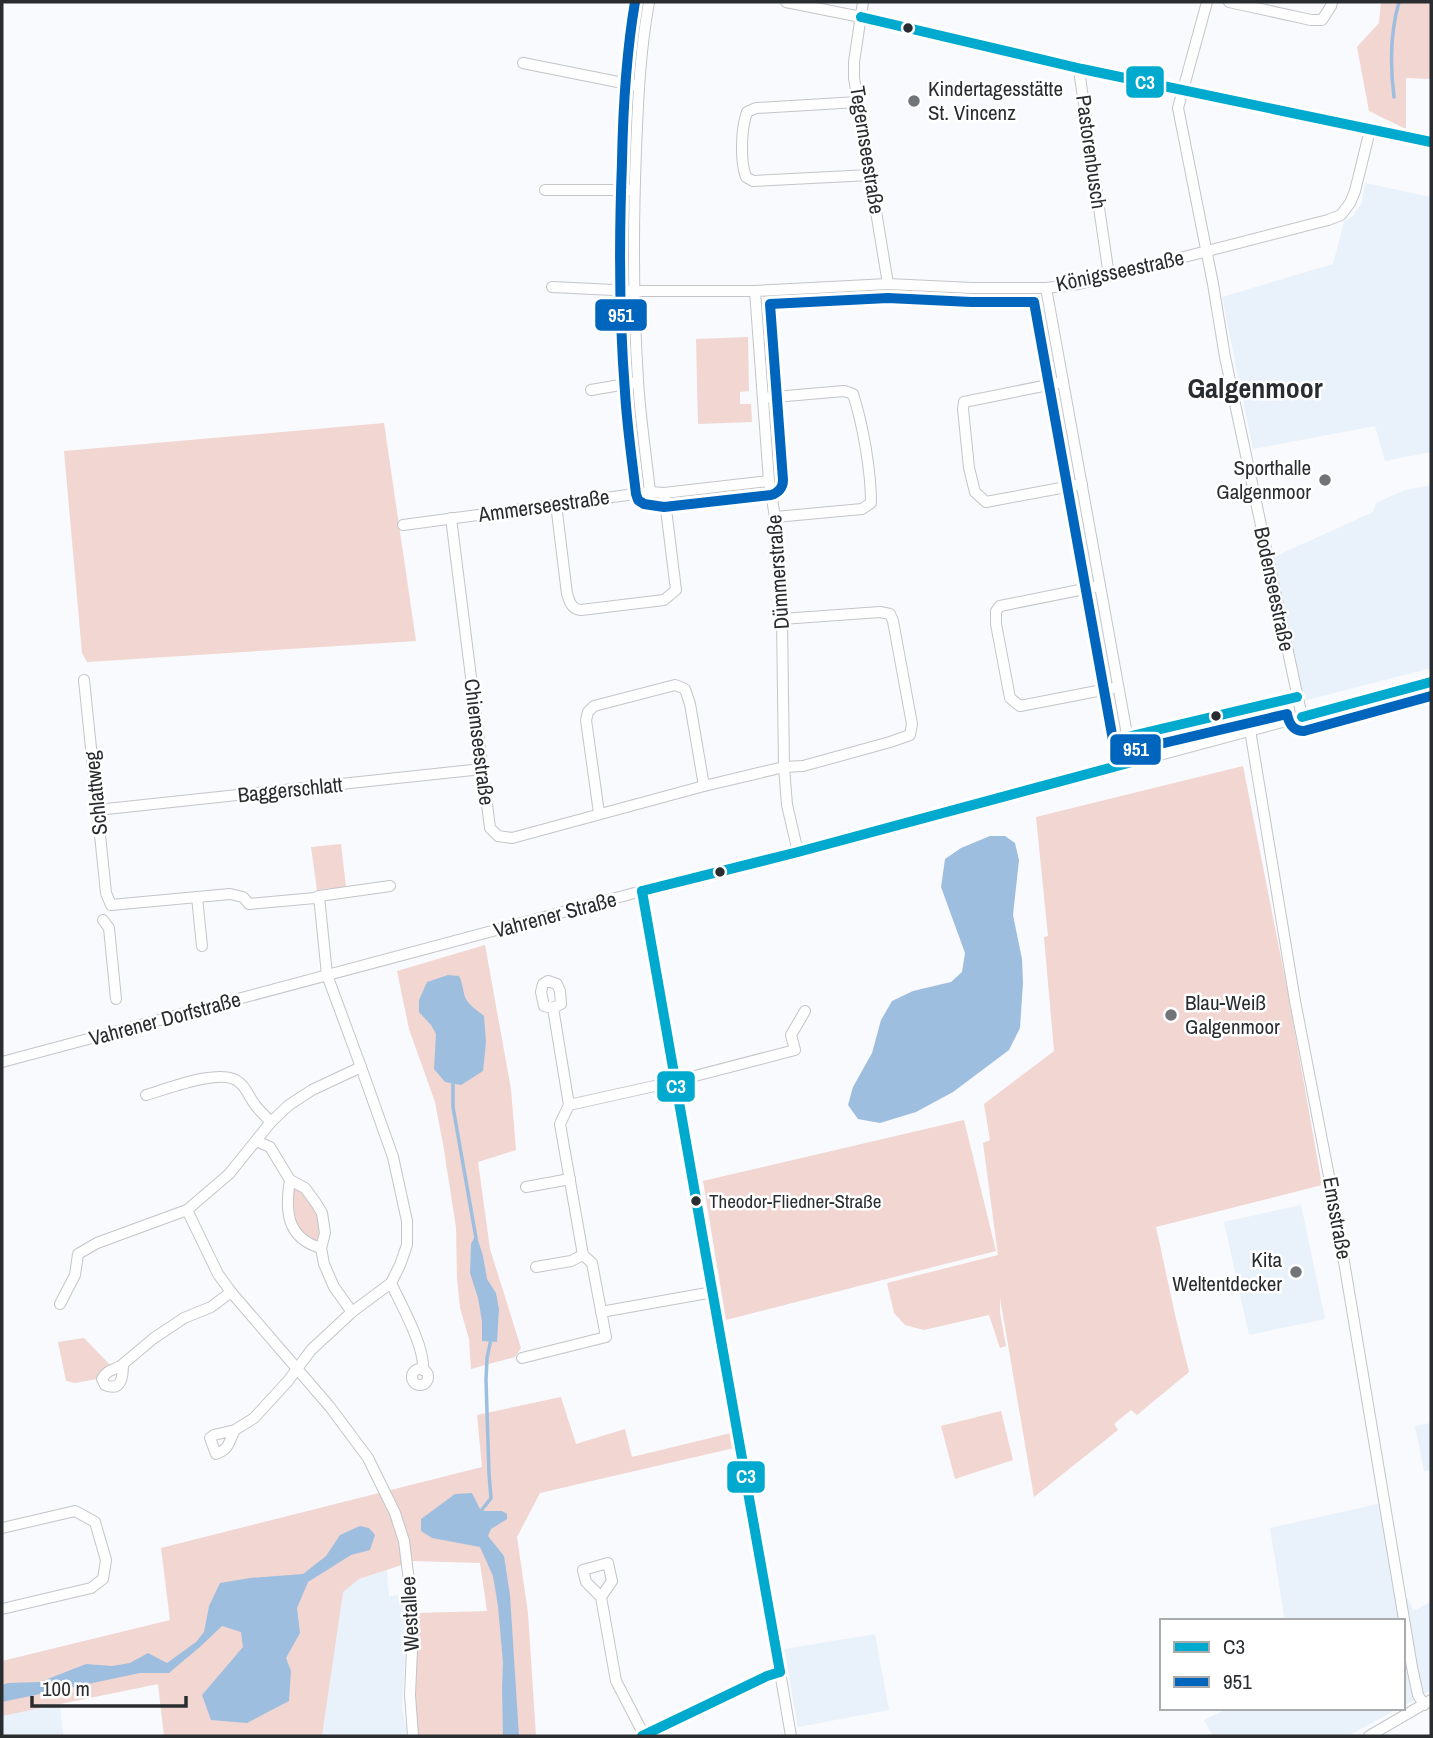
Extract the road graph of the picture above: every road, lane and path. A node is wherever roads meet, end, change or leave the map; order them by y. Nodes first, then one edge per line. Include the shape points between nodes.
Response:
1 (649, 2) edge
2 (786, 2) edge
3 (863, 2) edge
4 (1207, 2) edge
5 (1229, 2) edge
6 (1332, 2) edge
7 (861, 16) junction
8 (523, 63) dead end
9 (1082, 69) junction
10 (638, 86) junction
11 (1182, 90) junction
12 (858, 102) junction
13 (1370, 130) junction
14 (1431, 142) edge
15 (870, 175) junction
16 (545, 190) dead end
17 (634, 190) junction
18 (1206, 252) junction
19 (1109, 276) junction
20 (888, 284) junction
21 (552, 287) dead end
22 (1046, 288) junction
23 (634, 291) junction
24 (755, 291) junction
25 (638, 382) junction
26 (1063, 382) junction
27 (591, 390) dead end
28 (763, 398) junction
29 (769, 481) junction
30 (1082, 484) junction
31 (650, 492) junction
32 (663, 493) junction
33 (556, 504) junction
34 (775, 517) junction
35 (451, 518) junction
36 (403, 525) dead end
37 (1099, 586) junction
38 (782, 619) junction
39 (84, 680) dead end
40 (1431, 682) edge
41 (1118, 687) junction
42 (1297, 696) junction
43 (1302, 717) junction
44 (1250, 730) junction
45 (1127, 737) junction
46 (1132, 762) junction
47 (784, 767) junction
48 (482, 769) junction
49 (704, 786) junction
50 (97, 810) junction
51 (599, 813) junction
52 (798, 852) junction
53 (390, 886) dead end
54 (642, 891) junction
55 (319, 896) junction
56 (197, 897) junction
57 (103, 920) dead end
58 (202, 946) dead end
59 (327, 975) junction
60 (116, 999) dead end
61 (553, 1008) dead end
62 (805, 1011) dead end
63 (2, 1062) edge
64 (361, 1068) junction
65 (674, 1081) junction
66 (146, 1095) dead end
67 (569, 1105) junction
68 (271, 1122) junction
69 (256, 1141) junction
70 (570, 1179) junction
71 (290, 1180) junction
72 (526, 1187) dead end
73 (187, 1210) junction
74 (321, 1248) junction
75 (583, 1255) junction
76 (536, 1267) dead end
77 (391, 1283) junction
78 (231, 1292) junction
79 (713, 1292) junction
80 (60, 1304) dead end
81 (352, 1312) junction
82 (601, 1312) junction
83 (522, 1358) dead end
84 (123, 1364) dead end
85 (297, 1368) junction
86 (423, 1370) dead end
87 (235, 1430) dead end
88 (2, 1528) edge
89 (601, 1597) dead end
90 (2, 1609) edge
91 (1404, 1619) edge
92 (1405, 1625) edge
93 (780, 1672) junction
94 (1427, 1702) edge
95 (413, 1736) edge
96 (643, 1736) edge
97 (791, 1736) edge
98 (1368, 1736) edge

1 - 10 street
2 - 7 street
3 - 7 street, Tegernseestraße
4 - 11 street, Bodenseestraße
5 - 6 street via 1311,20 1322,20
7 - 9 street
7 - 12 street, Tegernseestraße via 854,62
8 - 10 street
9 - 11 street
9 - 19 street, Pastorenbusch
10 - 17 street
11 - 13 street
11 - 18 street, Bodenseestraße via 1178,108
12 - 15 street, Tegernseestraße
12 - 15 street via 747,112 742,167 754,181
13 - 14 street
13 - 18 street, Königsseestraße via 1355,191 1341,215
15 - 20 street, Tegernseestraße
16 - 17 street
17 - 23 street
18 - 19 street, Königsseestraße
18 - 42 street, Bodenseestraße
19 - 22 street, Königsseestraße
20 - 22 street, Königsseestraße
20 - 24 street, Königsseestraße
21 - 23 street, Königsseestraße
22 - 26 street
23 - 24 street, Königsseestraße
23 - 25 street
24 - 28 street, Dümmerstraße
25 - 27 street
25 - 31 street
26 - 30 street
26 - 30 street via 964,402 969,468 975,492 986,502
28 - 29 street, Dümmerstraße
28 - 34 street via 853,394 871,485 872,503 862,509
29 - 32 street, Ammerseestraße
29 - 34 street, Dümmerstraße
30 - 37 street
31 - 32 street, Ammerseestraße
31 - 33 street, Ammerseestraße
32 - 33 street via 676,590 664,600 581,610 570,605 567,594
33 - 35 street, Ammerseestraße
34 - 38 street, Dümmerstraße
35 - 36 street, Ammerseestraße
35 - 48 street, Chiemseestraße
37 - 41 street
37 - 41 street via 1000,606 996,624 1010,698 1020,706
38 - 47 street, Dümmerstraße
38 - 47 street, Chiemseestraße via 890,614 912,724 909,735 900,739
39 - 50 street, Schlattweg
40 - 43 street, Vahrener Straße
41 - 45 street
42 - 43 street, Bodenseestraße
42 - 45 street
43 - 44 street, Vahrener Straße
44 - 46 street, Vahrener Straße
44 - 91 street, Emsstraße
45 - 46 street
46 - 52 street, Vahrener Straße
47 - 49 street, Chiemseestraße
47 - 52 street, Dümmerstraße
48 - 50 street, Baggerschlatt
48 - 51 street, Chiemseestraße via 490,828 498,836 512,838
49 - 51 street, Chiemseestraße
49 - 51 street via 685,689 676,685 617,700 594,706 586,720
50 - 56 street, Schlattweg via 111,905
52 - 54 street, Vahrener Straße
53 - 55 street
54 - 59 street, Vahrener Straße
54 - 65 street
55 - 56 street via 249,904 230,894
55 - 59 street
56 - 58 street
57 - 60 street via 109,928
59 - 63 street, Vahrener Dorfstraße
59 - 64 street
61 - 67 street
62 - 65 street via 792,1035 795,1050
64 - 68 street via 312,1090
64 - 77 street via 393,1157 407,1221 407,1245
65 - 67 street
65 - 79 street
66 - 68 street via 205,1078 233,1078
67 - 70 street via 560,1124
68 - 69 street
69 - 71 street via 270,1147
69 - 73 street via 229,1174
70 - 72 street
70 - 75 street
71 - 74 street via 305,1188 322,1213 325,1233
71 - 74 street via 290,1223 304,1242
73 - 78 street, Westallee
73 - 80 street via 78,1254 75,1275
74 - 81 street via 334,1287
75 - 76 street
75 - 82 street via 592,1263
77 - 81 street
77 - 86 street via 413,1331
78 - 84 street via 174,1324
78 - 85 street, Westallee
79 - 82 street
79 - 93 street
81 - 85 street
82 - 83 street via 606,1337
85 - 87 street via 254,1418
85 - 95 street, Westallee via 363,1451 404,1541 413,1626
88 - 90 street via 75,1511 95,1521 106,1560 103,1579 91,1588
89 - 96 street via 616,1681
92 - 94 street, Emsstraße via 1418,1695
93 - 96 street
93 - 97 street
94 - 98 street

